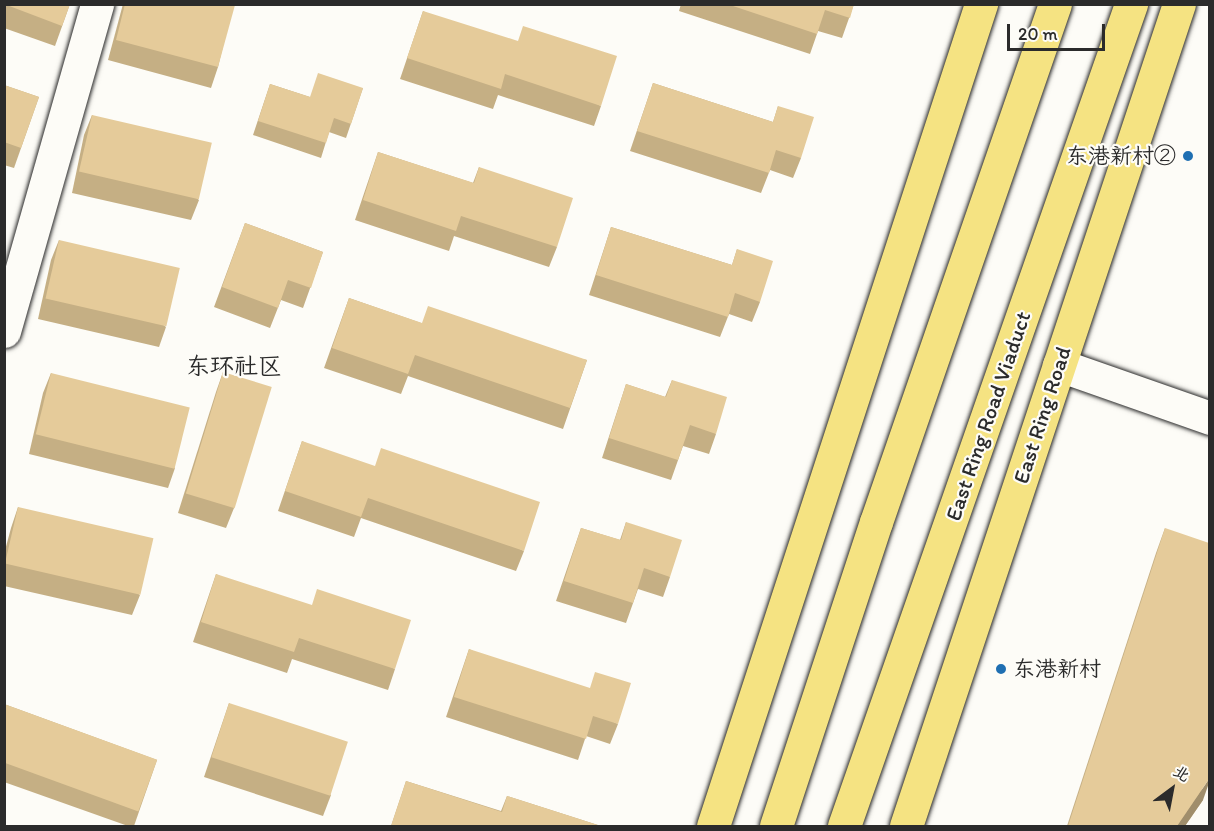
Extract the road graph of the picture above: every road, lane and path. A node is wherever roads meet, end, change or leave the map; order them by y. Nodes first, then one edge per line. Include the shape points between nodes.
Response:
1 (97, 4) edge
2 (981, 4) edge
3 (1055, 4) edge
4 (1131, 4) edge
5 (1179, 4) edge
6 (4, 331) edge
7 (1059, 365) junction
8 (1209, 418) edge
9 (713, 826) edge
10 (776, 826) edge
11 (844, 826) edge
12 (906, 826) edge

1 - 6 street
2 - 9 main road
3 - 10 main road via 876,522
4 - 11 main road, East Ring Road Viaduct
5 - 7 main road, East Ring Road
7 - 8 street
7 - 12 main road, East Ring Road

